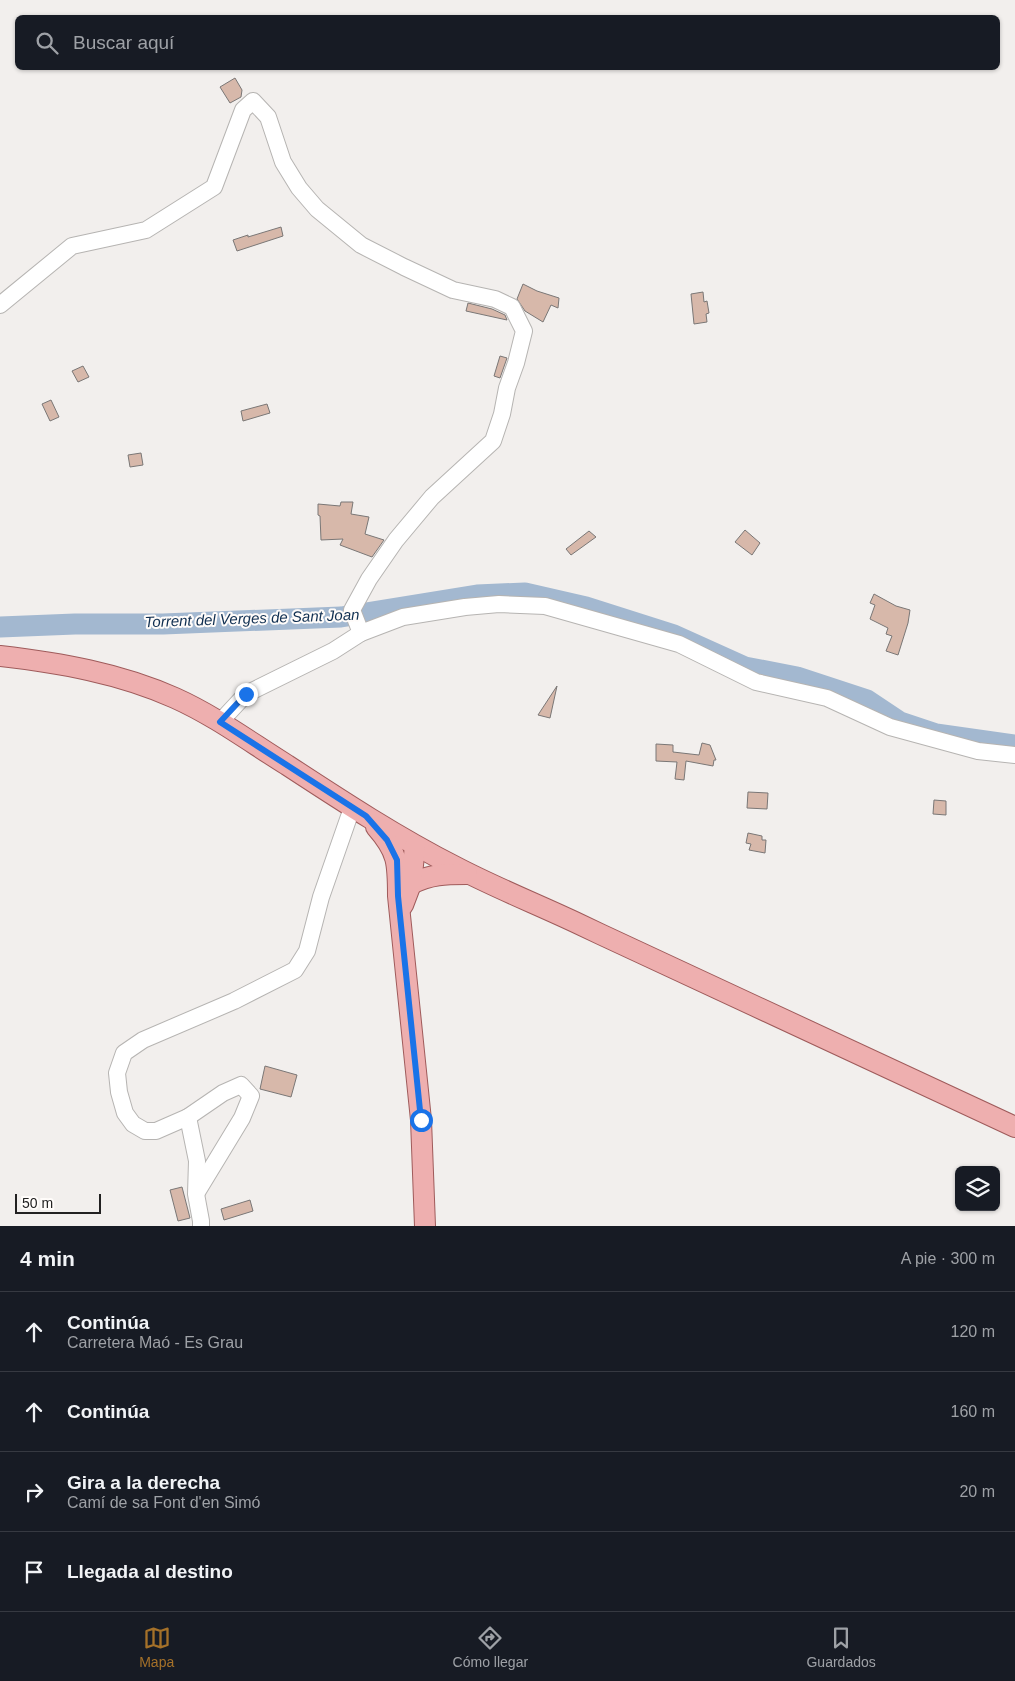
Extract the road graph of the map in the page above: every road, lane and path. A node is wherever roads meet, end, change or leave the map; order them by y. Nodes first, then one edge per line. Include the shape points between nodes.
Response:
1 (0, 305) edge
2 (357, 621) junction
3 (0, 656) edge
4 (220, 722) junction
5 (1015, 755) edge
6 (359, 812) junction
7 (416, 846) junction
8 (469, 874) junction
9 (405, 878) junction
10 (188, 1117) junction
11 (1015, 1127) edge
12 (196, 1194) junction
13 (201, 1226) edge
14 (425, 1226) edge

1 - 2 street via 72,246 146,230 214,187 243,110 253,101 268,117 284,162 299,188 316,209 361,245 453,290 495,299 512,307 524,331 493,441 432,497 408,526 369,579
2 - 4 street via 332,652 246,694
2 - 5 street via 464,606 545,606 686,646 756,682 827,698 890,727 978,751
3 - 4 main road via 55,663 126,680 177,699
4 - 6 main road
6 - 7 main road
6 - 9 main road via 390,845
6 - 10 street via 321,897 307,951 295,970 234,1001 143,1040 124,1053 117,1073 119,1092 124,1112 133,1124 145,1131 156,1131
7 - 8 main road
7 - 9 main road via 414,871
8 - 9 main road
8 - 11 main road
9 - 14 main road via 406,895 401,914 421,1120
10 - 12 street via 197,1161
10 - 12 street via 241,1085 251,1096 242,1118
12 - 13 street

